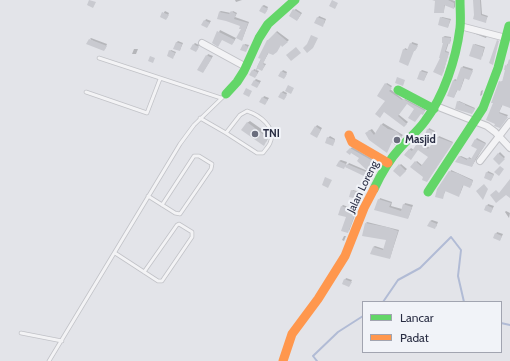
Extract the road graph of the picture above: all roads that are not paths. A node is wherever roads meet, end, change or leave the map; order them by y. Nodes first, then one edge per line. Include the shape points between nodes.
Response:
1 (295, 0) edge
2 (460, 0) edge
3 (460, 26) junction
4 (509, 26) edge
5 (506, 38) junction
6 (202, 44) dead end
7 (99, 58) dead end
8 (246, 67) junction
9 (160, 79) junction
10 (398, 90) dead end
11 (86, 92) dead end
12 (224, 96) junction
13 (435, 107) junction
14 (200, 118) junction
15 (474, 121) junction
16 (510, 122) edge
17 (226, 133) junction
18 (349, 135) dead end
19 (499, 136) junction
20 (510, 148) edge
21 (480, 161) dead end
22 (388, 163) junction
23 (428, 192) dead end
24 (148, 196) junction
25 (162, 205) junction
26 (115, 253) junction
27 (144, 272) junction
28 (21, 333) dead end
29 (62, 341) junction
30 (49, 361) edge
31 (283, 361) edge

1 - 8 street via 264,30
2 - 3 street, Jalan Loreng
3 - 5 street
3 - 13 street, Jalan Loreng via 453,61
4 - 5 street
5 - 15 street via 483,108
6 - 8 street
7 - 9 lane
8 - 12 street
9 - 11 lane via 147,113
9 - 12 lane
10 - 13 street
12 - 14 lane
13 - 15 street
13 - 22 street, Jalan Loreng
14 - 17 lane
14 - 24 lane via 180,144
15 - 19 street via 487,126
15 - 23 street
16 - 19 street
17 - 17 lane via 260,154 272,139 268,124 247,112 240,114
18 - 22 street via 352,142
19 - 20 street
19 - 21 street
22 - 31 street, Jalan Loreng via 367,203 345,256 292,334
24 - 25 lane
24 - 26 lane
25 - 25 lane via 194,156 199,156 212,164 181,213 178,214
26 - 27 lane
26 - 29 lane
27 - 27 lane via 158,281 163,280 192,237 192,232 177,225
28 - 29 lane
29 - 30 lane

